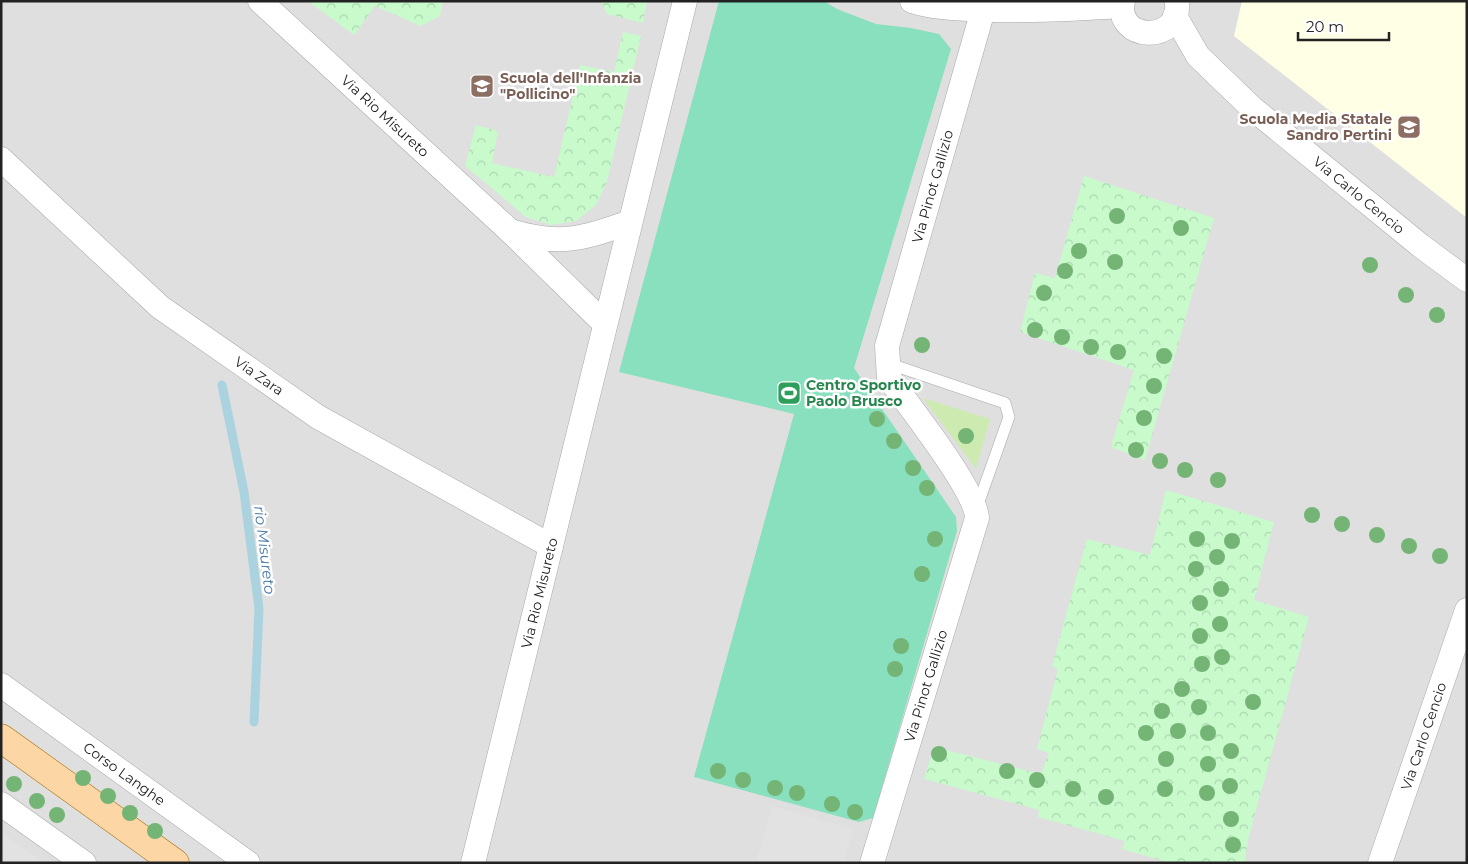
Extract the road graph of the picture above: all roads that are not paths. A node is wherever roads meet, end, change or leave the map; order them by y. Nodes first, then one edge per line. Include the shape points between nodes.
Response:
1 (260, 1) edge
2 (685, 1) edge
3 (912, 1) edge
4 (1122, 4) edge
5 (1176, 9) edge
6 (984, 10) junction
7 (1, 158) edge
8 (630, 222) junction
9 (510, 232) junction
10 (1467, 280) edge
11 (605, 324) junction
12 (887, 363) junction
13 (976, 509) junction
14 (551, 546) junction
15 (1467, 610) edge
16 (1, 685) edge
17 (1, 738) edge
18 (1, 804) edge
19 (84, 863) edge
20 (175, 863) edge
21 (248, 863) edge
22 (473, 863) edge
23 (872, 863) edge
24 (1380, 863) edge

1 - 9 street, Via Rio Misureto
2 - 8 street, Via Rio Misureto
3 - 6 street via 927,6
4 - 5 street via 1127,23 1140,33 1157,33 1165,29
4 - 6 street
5 - 10 street, Via Carlo Cencio via 1198,56 1252,108
6 - 12 street, Via Pinot Gallizio via 887,346
7 - 14 street, Via Zara via 160,307 318,417
8 - 9 street, Via Rio Misureto via 589,237 561,241
8 - 11 street, Via Rio Misureto
9 - 11 street, Via Rio Misureto
11 - 14 street, Via Rio Misureto
12 - 13 street, Via Pinot Gallizio via 889,378 962,482
12 - 13 lane, Via Pinot Gallizio via 1005,403 1009,417
13 - 23 street, Via Pinot Gallizio via 974,527
14 - 22 street, Via Rio Misureto
15 - 24 street, Via Carlo Cencio
16 - 21 street, Corso Langhe
17 - 20 main road
18 - 19 street

